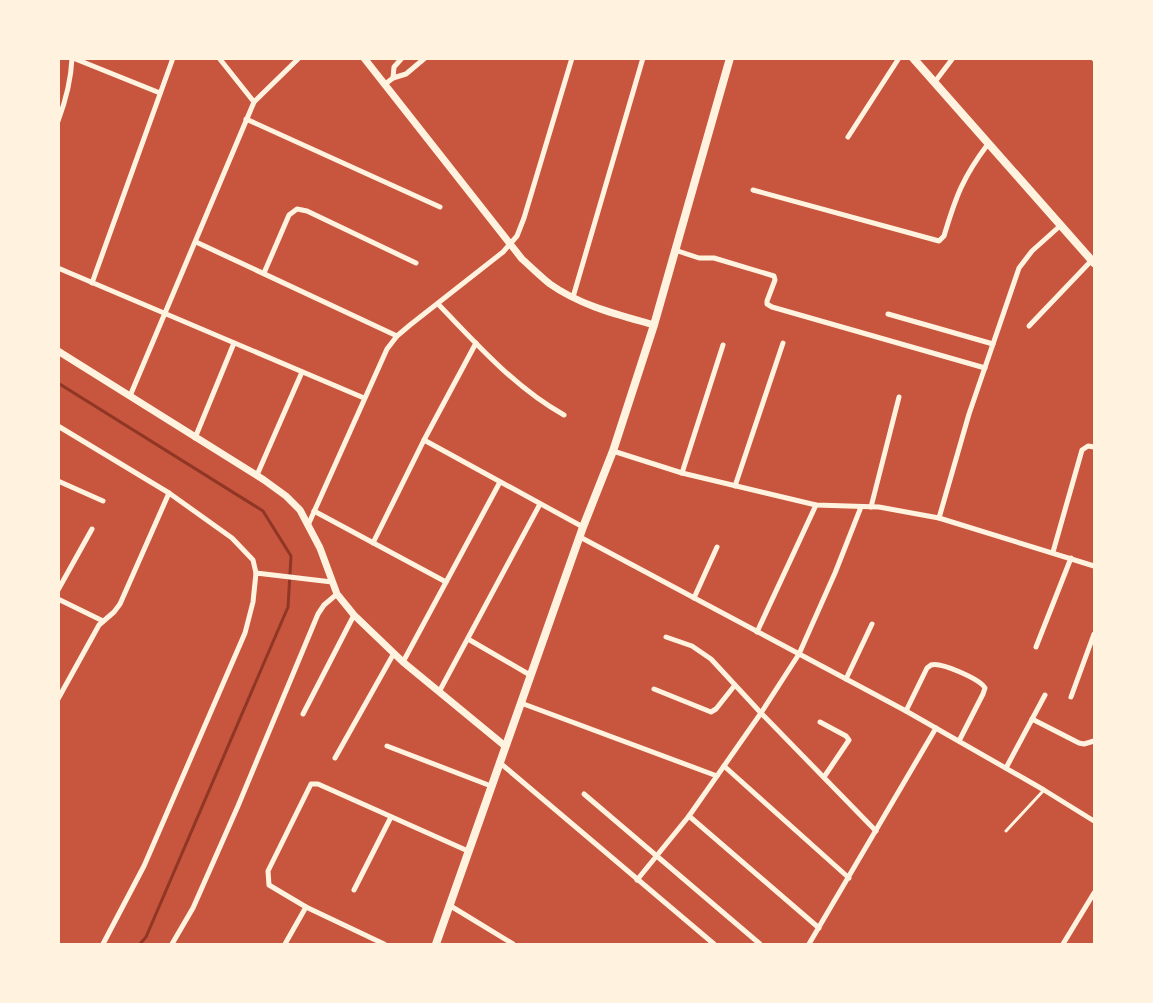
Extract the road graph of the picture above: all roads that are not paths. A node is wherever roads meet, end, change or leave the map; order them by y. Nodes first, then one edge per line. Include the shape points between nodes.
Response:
1 (72, 58) edge
2 (173, 58) edge
3 (219, 58) edge
4 (299, 58) edge
5 (364, 58) edge
6 (402, 58) edge
7 (424, 58) edge
8 (572, 58) edge
9 (643, 58) edge
10 (730, 58) edge
11 (899, 58) edge
12 (913, 58) edge
13 (953, 58) edge
14 (393, 78) junction
15 (934, 83) junction
16 (384, 85) junction
17 (160, 93) junction
18 (254, 102) junction
19 (246, 119) junction
20 (58, 121) edge
21 (848, 137) dead end
22 (988, 144) junction
23 (753, 190) dead end
24 (440, 207) dead end
25 (1061, 225) junction
26 (196, 242) junction
27 (511, 245) junction
28 (675, 250) junction
29 (1093, 261) edge
30 (416, 263) dead end
31 (58, 268) edge
32 (264, 273) junction
33 (92, 283) junction
34 (573, 297) junction
35 (438, 303) junction
36 (166, 314) junction
37 (888, 314) dead end
38 (654, 325) junction
39 (1029, 326) dead end
40 (397, 336) junction
41 (234, 343) junction
42 (476, 343) junction
43 (783, 343) dead end
44 (993, 344) junction
45 (723, 345) dead end
46 (58, 351) edge
47 (985, 368) junction
48 (302, 372) junction
49 (130, 396) junction
50 (899, 397) dead end
51 (364, 398) junction
52 (564, 415) dead end
53 (58, 426) edge
54 (195, 438) junction
55 (424, 440) junction
56 (1095, 447) edge
57 (613, 451) junction
58 (682, 474) junction
59 (256, 475) junction
60 (58, 481) edge
61 (500, 482) junction
62 (735, 486) junction
63 (169, 493) junction
64 (104, 501) dead end
65 (540, 504) junction
66 (816, 505) junction
67 (861, 507) junction
68 (871, 507) junction
69 (314, 511) junction
70 (939, 518) junction
71 (309, 523) junction
72 (583, 527) junction
73 (92, 529) dead end
74 (580, 537) junction
75 (373, 543) junction
76 (717, 547) dead end
77 (1053, 552) junction
78 (1071, 558) junction
79 (1095, 566) edge
80 (256, 573) junction
81 (332, 582) junction
82 (446, 582) junction
83 (58, 590) edge
84 (337, 594) junction
85 (694, 598) junction
86 (58, 599) edge
87 (354, 615) junction
88 (103, 621) junction
89 (872, 624) dead end
90 (757, 632) junction
91 (1095, 634) edge
92 (666, 637) dead end
93 (468, 639) junction
94 (1036, 647) dead end
95 (394, 653) junction
96 (799, 654) junction
97 (403, 662) junction
98 (531, 675) junction
99 (846, 680) junction
100 (735, 685) junction
101 (654, 689) dead end
102 (439, 692) junction
103 (1045, 695) dead end
104 (1071, 697) dead end
105 (58, 699) edge
106 (521, 702) junction
107 (906, 711) junction
108 (761, 713) junction
109 (303, 714) dead end
110 (1032, 719) junction
111 (820, 722) dead end
112 (936, 728) junction
113 (959, 741) junction
114 (1095, 741) edge
115 (387, 746) dead end
116 (505, 746) junction
117 (335, 758) dead end
118 (499, 762) junction
119 (724, 766) junction
120 (1006, 768) junction
121 (717, 776) junction
122 (824, 777) junction
123 (491, 786) junction
124 (1044, 790) junction
125 (584, 794) dead end
126 (689, 816) junction
127 (391, 817) junction
128 (1095, 821) edge
129 (876, 831) junction
130 (1006, 831) dead end
131 (468, 850) junction
132 (656, 857) junction
133 (849, 878) junction
134 (637, 880) junction
135 (354, 890) dead end
136 (1095, 893) edge
137 (449, 905) junction
138 (306, 907) junction
139 (819, 928) junction
140 (103, 945) edge
141 (172, 945) edge
142 (285, 945) edge
143 (384, 945) edge
144 (436, 945) edge
145 (513, 945) edge
146 (714, 945) edge
147 (759, 945) edge
148 (809, 945) edge
149 (1063, 945) edge

1 - 17 street
1 - 20 street via 67,97
2 - 17 street
3 - 18 street
4 - 18 street
5 - 16 street
6 - 14 street via 394,68
7 - 14 street via 406,74
8 - 27 street via 524,218
9 - 34 street
10 - 28 main road
11 - 21 street
12 - 15 main road
13 - 15 street
14 - 16 street
15 - 22 main road
16 - 27 street
17 - 33 street
18 - 19 street
19 - 24 street
19 - 26 street
22 - 23 street via 963,180 944,236 939,240
22 - 25 main road
25 - 29 main road
25 - 44 street via 1019,268
26 - 32 street
26 - 36 street
27 - 34 street via 550,284
27 - 35 street
28 - 38 main road
28 - 47 street via 774,276 767,304 772,307
29 - 39 street
30 - 32 street via 297,209 290,214
31 - 33 street
32 - 40 street
33 - 36 street
34 - 38 street
35 - 40 street
35 - 42 street
36 - 41 street
36 - 49 street
37 - 44 street
38 - 57 main road
40 - 51 street
41 - 48 street
41 - 54 street
42 - 52 street via 528,391
42 - 55 street
43 - 62 street
44 - 47 street
45 - 58 street
46 - 49 street
47 - 70 street
48 - 51 street
48 - 59 street
49 - 54 street
50 - 68 street
51 - 69 street
53 - 63 street
54 - 59 street
55 - 61 street
55 - 75 street
56 - 77 street via 1082,450
57 - 58 street
57 - 72 main road
58 - 62 street
59 - 71 street via 286,495
60 - 64 street
61 - 65 street
61 - 82 street
62 - 66 street
63 - 80 street via 239,544 253,560
63 - 88 street via 120,604
65 - 72 street
65 - 93 street
66 - 67 street
66 - 90 street
67 - 68 street
67 - 96 street
68 - 70 street
69 - 71 street
69 - 75 street
70 - 77 street
71 - 81 street
72 - 74 main road
73 - 83 street
74 - 85 street
74 - 98 main road
75 - 82 street
76 - 85 street
77 - 78 street
78 - 79 street
78 - 94 street
80 - 81 street
80 - 140 street via 245,633 144,866
81 - 84 street
82 - 97 street
84 - 87 street
84 - 141 street via 318,615 193,908
85 - 90 street
86 - 88 street
87 - 95 street
87 - 109 street
88 - 105 street
89 - 99 street
90 - 96 street
91 - 104 street
92 - 100 street via 702,651
93 - 98 street
93 - 102 street
95 - 97 street
95 - 117 street
96 - 99 street
96 - 108 street
97 - 102 street
98 - 106 main road
99 - 107 street
100 - 101 street via 711,712
100 - 108 street
102 - 116 street
103 - 110 street
106 - 116 main road
106 - 121 street
107 - 112 street
107 - 113 street via 931,665 941,665 979,682 985,688 983,694
108 - 119 street
108 - 122 street
110 - 114 street via 1079,743
110 - 120 street
111 - 122 street via 849,740
112 - 113 street
112 - 129 street
113 - 120 street
115 - 123 street
116 - 118 main road
118 - 123 main road
118 - 134 street
119 - 121 street
119 - 133 street
120 - 124 street
121 - 126 street
122 - 129 street
123 - 131 main road
124 - 128 street
124 - 130 lane
125 - 132 street
126 - 132 street
126 - 139 street
127 - 131 street
127 - 135 street
127 - 138 street via 318,784 310,784 267,876 269,885
129 - 133 street
131 - 137 main road
132 - 134 street
132 - 147 street
133 - 139 street
134 - 146 street
136 - 149 street
137 - 144 main road
137 - 145 street
138 - 142 street
138 - 143 street
139 - 148 street

